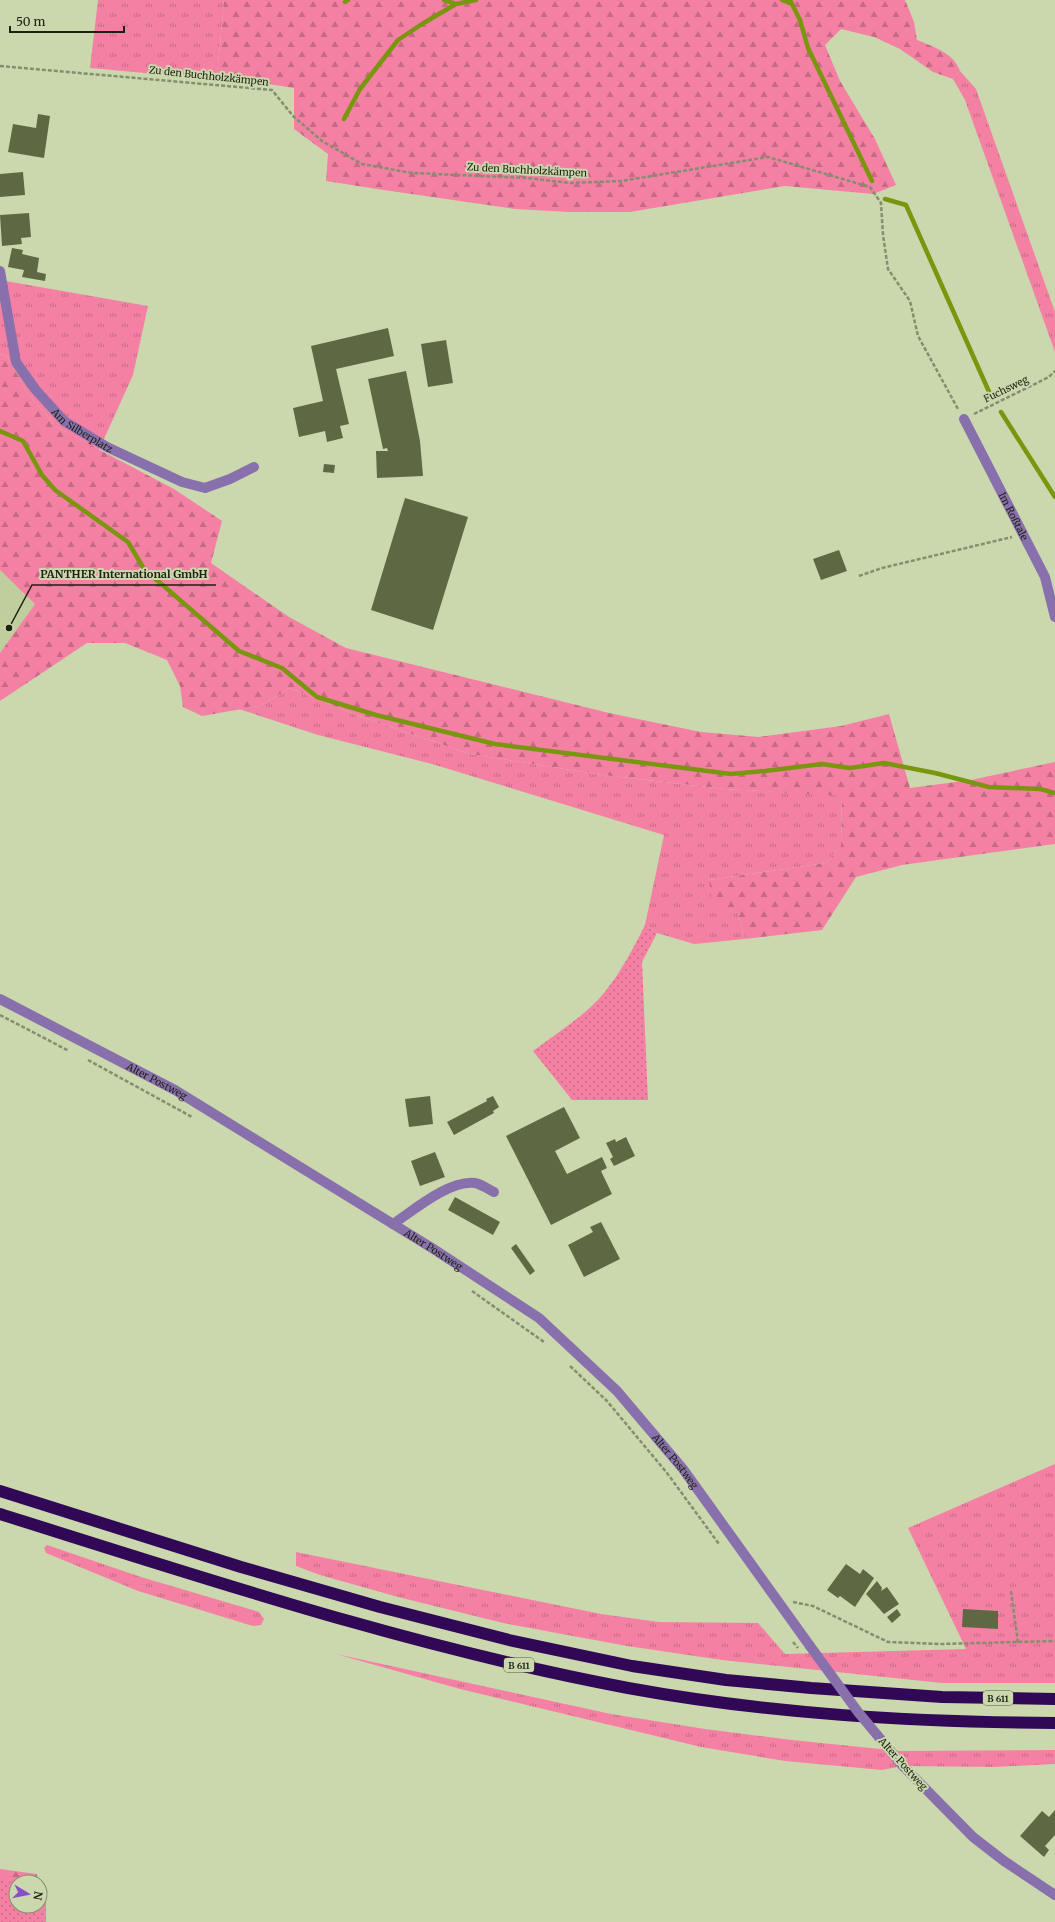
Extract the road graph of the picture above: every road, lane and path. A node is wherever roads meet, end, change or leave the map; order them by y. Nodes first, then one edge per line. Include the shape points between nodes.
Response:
1 (0, 66) edge
2 (0, 271) edge
3 (1055, 371) edge
4 (964, 419) junction
5 (254, 467) dead end
6 (1024, 534) junction
7 (859, 576) dead end
8 (1055, 617) edge
9 (0, 999) edge
10 (0, 1016) edge
11 (70, 1051) dead end
12 (84, 1058) dead end
13 (199, 1120) dead end
14 (494, 1192) dead end
15 (393, 1224) junction
16 (470, 1290) dead end
17 (545, 1342) dead end
18 (568, 1364) dead end
19 (0, 1491) edge
20 (0, 1514) edge
21 (722, 1548) dead end
22 (1011, 1591) dead end
23 (779, 1605) junction
24 (789, 1636) dead end
25 (1055, 1641) edge
26 (793, 1642) dead end
27 (1018, 1643) junction
28 (1055, 1699) edge
29 (1055, 1724) edge
30 (1055, 1895) edge

1 - 4 path, Zu den Buchholzkämpen via 272,90 292,116 322,142 362,164 412,173 527,178 570,183 614,181 768,157 870,187 881,204 888,269 910,301 918,336
2 - 5 street, Am Silberplatz via 16,362 35,389 64,421 107,447 182,482 205,488 230,480
3 - 4 path, Fuchsweg via 1048,377
4 - 6 street, Im Roßtale
6 - 7 path via 882,568
6 - 8 street, Im Roßtale via 1045,577
9 - 15 street, Alter Postweg via 175,1090
10 - 11 path
12 - 13 path
14 - 15 street via 476,1183 460,1184 435,1196
15 - 23 street, Alter Postweg via 538,1318 617,1391 683,1469
16 - 17 path
18 - 21 path via 607,1401 667,1474
19 - 28 highway, B 611 via 241,1567 380,1607 509,1640 632,1666 726,1680 811,1688 942,1697
20 - 29 highway, B 611 via 375,1628 509,1663 627,1688 726,1704 831,1715 947,1722
22 - 27 path
23 - 27 path via 792,1602 813,1606 888,1642
23 - 30 street, Alter Postweg, bridge via 858,1712 903,1766 973,1837
24 - 26 path
25 - 27 path

